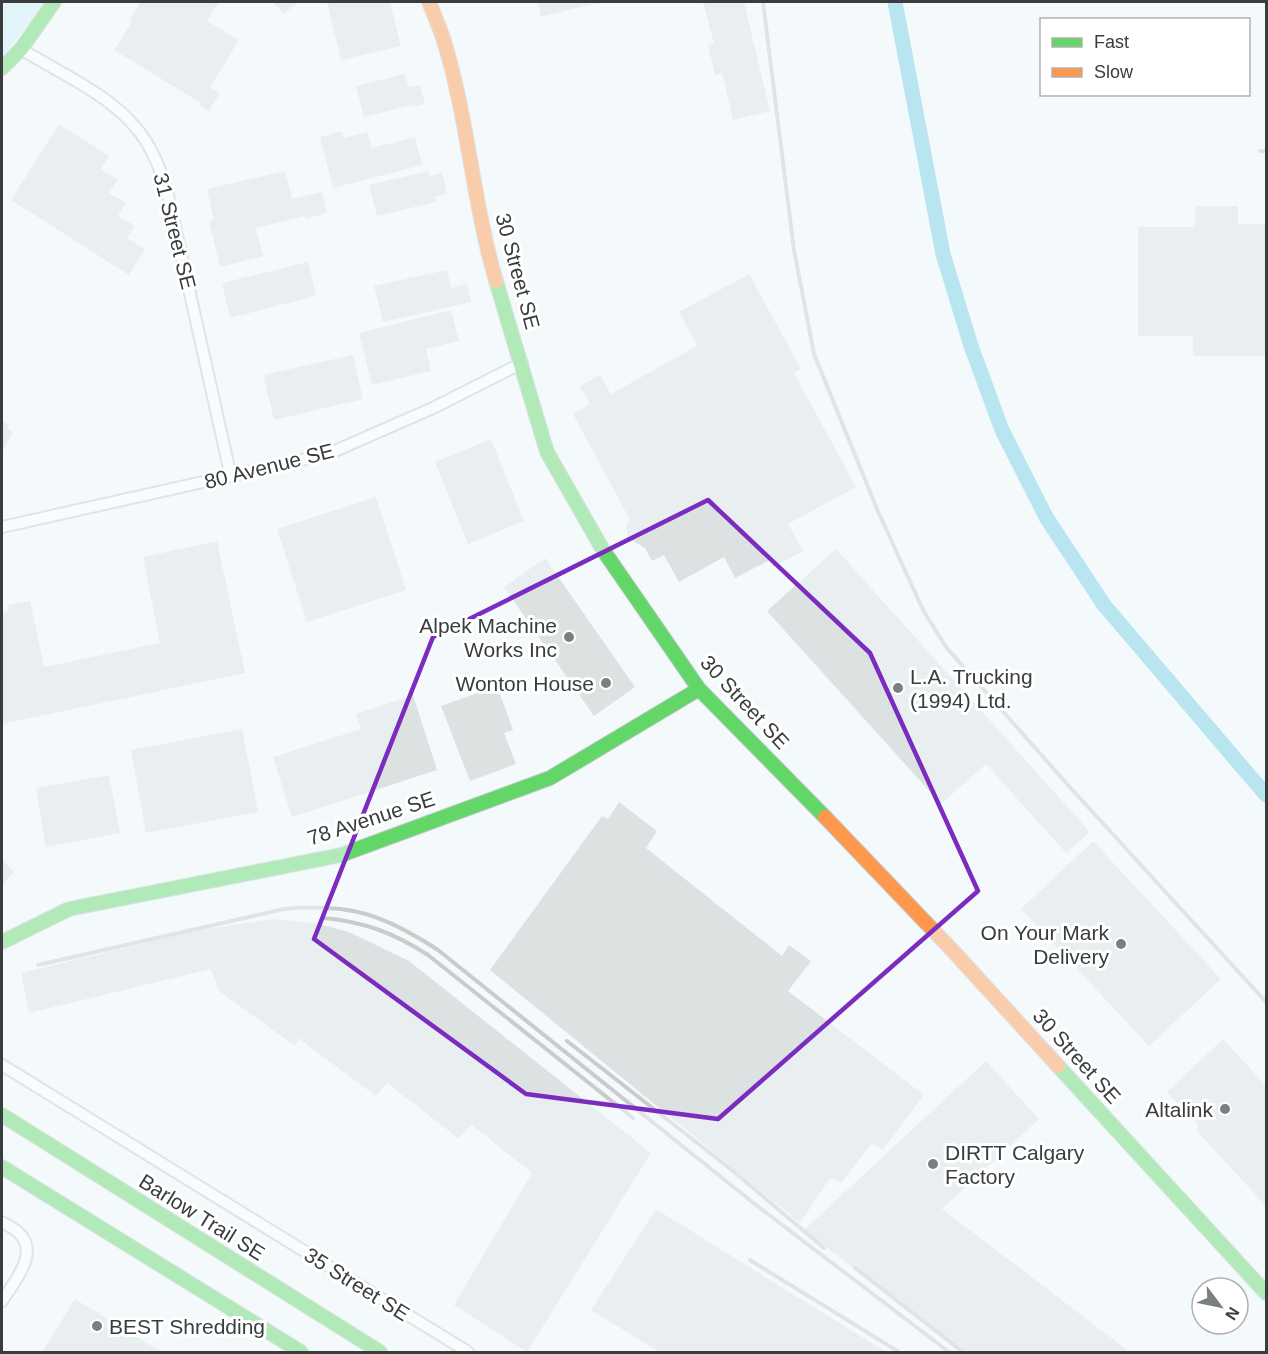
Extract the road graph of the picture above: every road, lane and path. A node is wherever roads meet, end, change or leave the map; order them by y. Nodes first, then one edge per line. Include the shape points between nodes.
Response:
1 (54, 2) edge
2 (429, 2) edge
3 (21, 49) junction
4 (2, 68) edge
5 (522, 363) junction
6 (231, 477) junction
7 (2, 527) edge
8 (699, 689) junction
9 (2, 942) edge
10 (2, 1065) edge
11 (2, 1115) edge
12 (2, 1167) edge
13 (2, 1222) edge
14 (1266, 1293) edge
15 (2, 1301) edge
16 (296, 1350) edge
17 (380, 1353) edge
18 (468, 1353) edge

1 - 3 main road
2 - 5 main road, 30 Street SE via 444,41 465,130 486,246
3 - 4 main road
3 - 6 street, 31 Street SE via 106,100 129,120 157,161 167,190
5 - 6 street, 80 Avenue SE via 433,408 328,453
5 - 8 main road, 30 Street SE via 547,452 603,550
6 - 7 street, 80 Avenue SE
8 - 9 main road, 78 Avenue SE via 550,778 341,855 69,909
8 - 14 main road, 30 Street SE via 953,951
10 - 18 street, 35 Street SE
11 - 17 main road, Barlow Trail SE
12 - 16 main road
13 - 15 street via 20,1233 27,1247 27,1260

